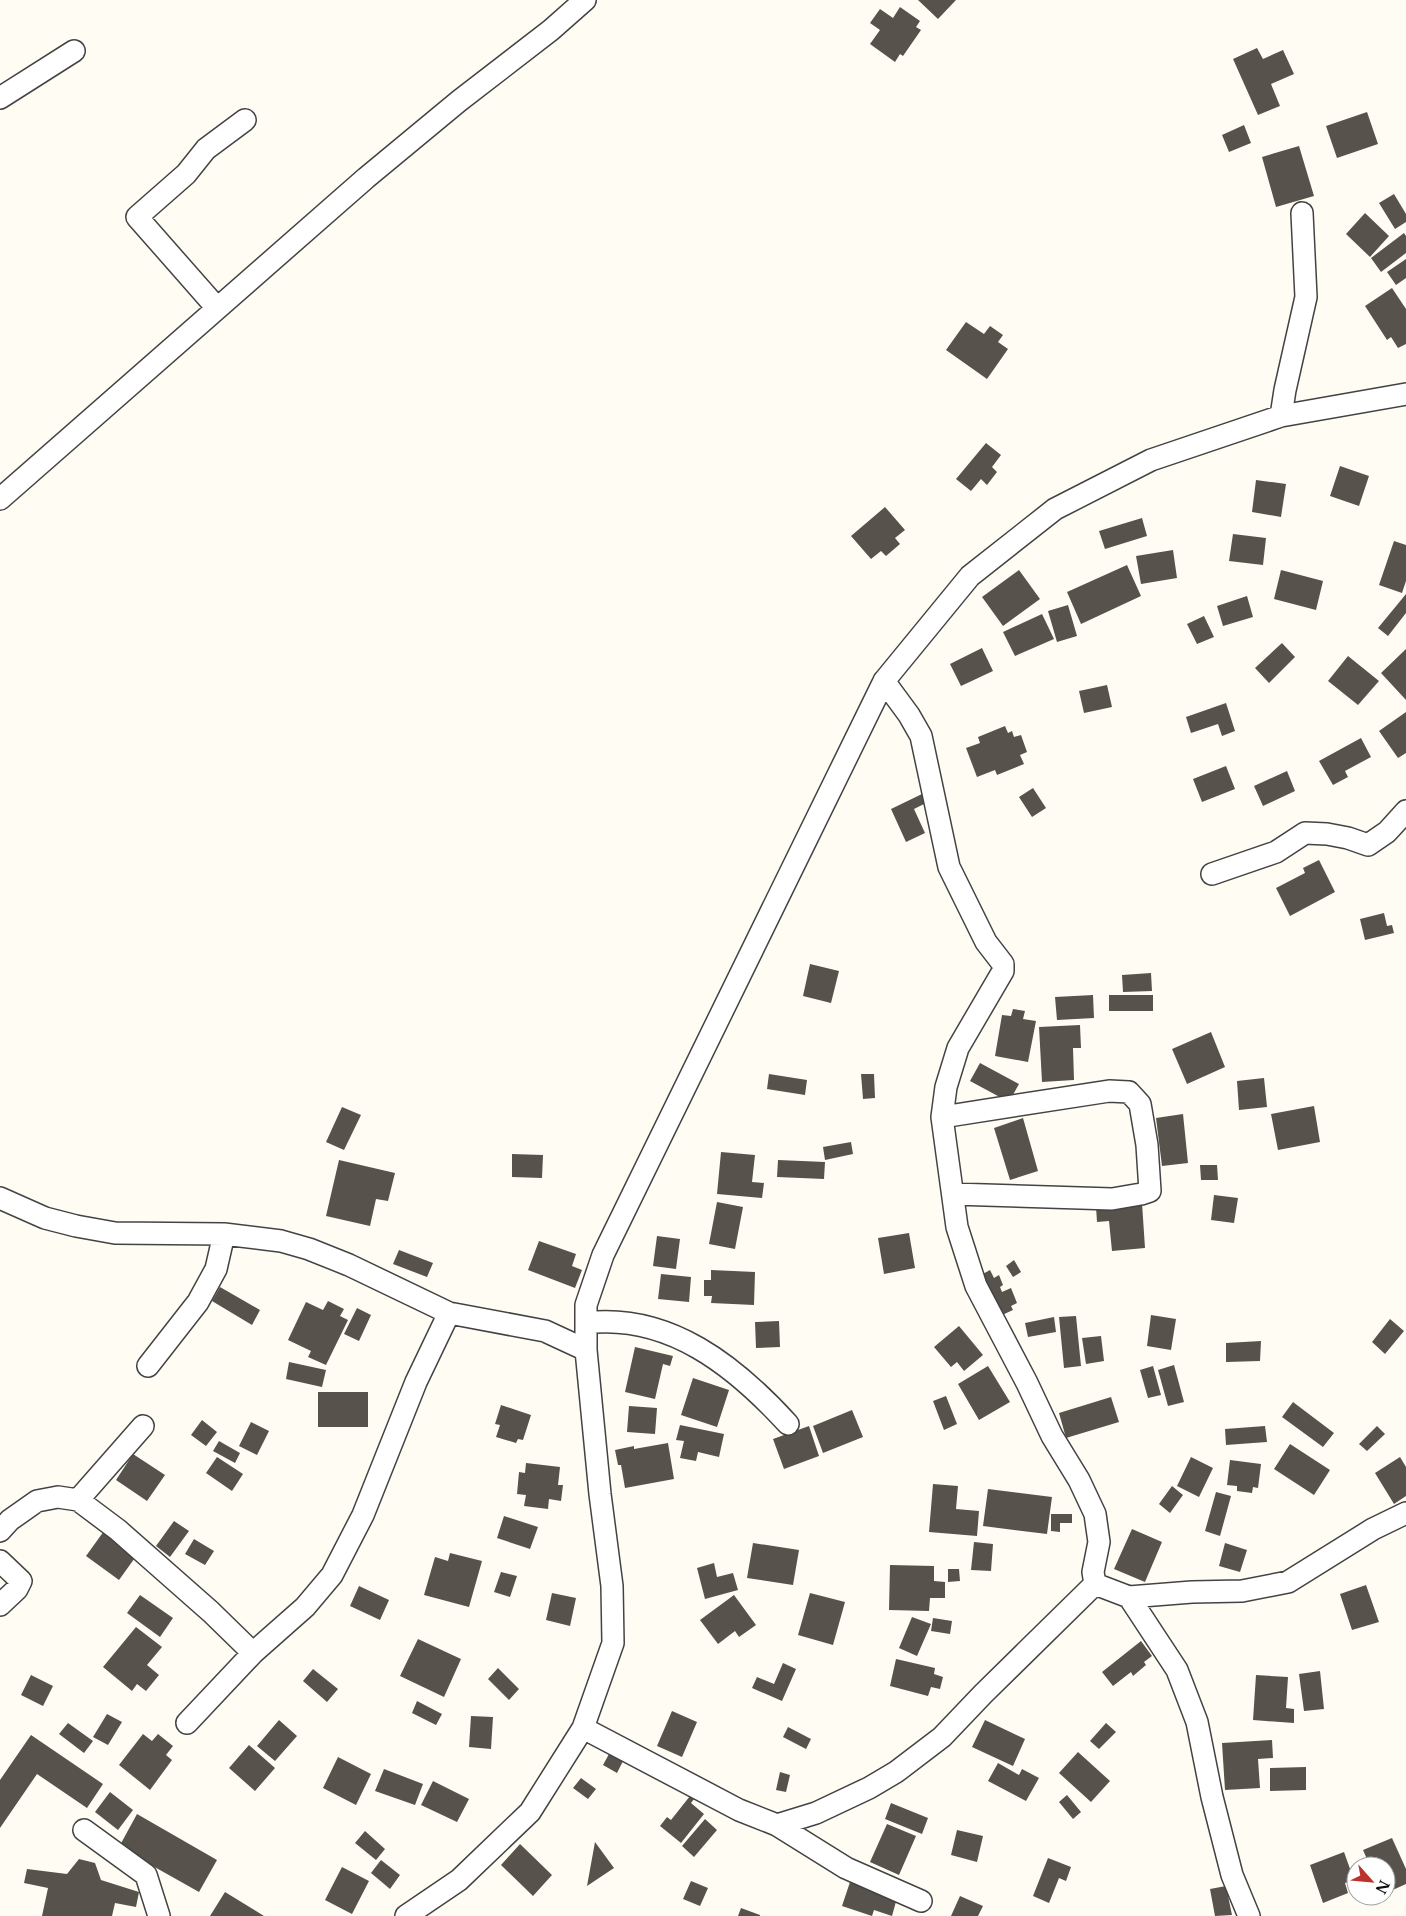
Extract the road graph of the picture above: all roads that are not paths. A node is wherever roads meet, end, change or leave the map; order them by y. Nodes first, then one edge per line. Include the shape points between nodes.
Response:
1 (585, 0) edge
2 (74, 51) dead end
3 (0, 98) edge
4 (245, 120) dead end
5 (1302, 213) dead end
6 (217, 308) junction
7 (1406, 394) edge
8 (1281, 416) junction
9 (0, 499) edge
10 (884, 681) junction
11 (1406, 811) edge
12 (1212, 874) dead end
13 (942, 1117) junction
14 (953, 1194) junction
15 (0, 1198) edge
16 (224, 1234) junction
17 (449, 1313) junction
18 (586, 1323) junction
19 (586, 1350) junction
20 (148, 1366) dead end
21 (788, 1424) dead end
22 (144, 1426) dead end
23 (78, 1500) junction
24 (1406, 1513) edge
25 (0, 1531) edge
26 (0, 1561) edge
27 (1095, 1584) junction
28 (1129, 1597) junction
29 (0, 1605) edge
30 (253, 1652) junction
31 (187, 1723) dead end
32 (583, 1728) junction
33 (777, 1825) junction
34 (84, 1830) dead end
35 (921, 1901) dead end
36 (159, 1916) edge
37 (406, 1916) edge
38 (1249, 1916) edge

1 - 6 street via 366,178
2 - 3 street
4 - 6 street via 206,149 186,174 137,217
5 - 8 street via 1306,297
6 - 9 street
7 - 8 street
8 - 10 street via 1151,460 1055,509 970,576
10 - 13 street via 921,736 949,867 986,942 1003,964 1003,971 958,1048 946,1087
10 - 18 street via 603,1255 586,1305
11 - 12 street via 1387,832 1368,845 1348,838 1305,833 1276,852
13 - 14 street
13 - 14 street via 1109,1091 1129,1092 1140,1104 1147,1145 1150,1191 1141,1194 1112,1199
14 - 27 street via 957,1227 976,1286 1095,1514 1099,1542
15 - 16 street via 45,1218 115,1233
16 - 17 street via 281,1241 309,1249
16 - 20 street via 216,1269 198,1302
17 - 19 street via 545,1331
17 - 30 street via 416,1382 362,1515 332,1575 305,1606
18 - 19 street
18 - 21 street via 608,1320 673,1335 731,1368
19 - 32 street via 612,1586 612,1643
22 - 23 street
23 - 25 street via 58,1497 37,1501
23 - 30 street via 118,1530
24 - 28 street via 1373,1529 1288,1582 1242,1592
26 - 29 street via 21,1581
27 - 28 street
27 - 33 street via 927,1749 869,1788 816,1813
28 - 38 street via 1177,1670 1197,1722 1232,1874
30 - 31 street
32 - 33 street via 739,1810
32 - 37 street via 530,1812 459,1880
33 - 35 street via 846,1868
34 - 36 street via 146,1875

